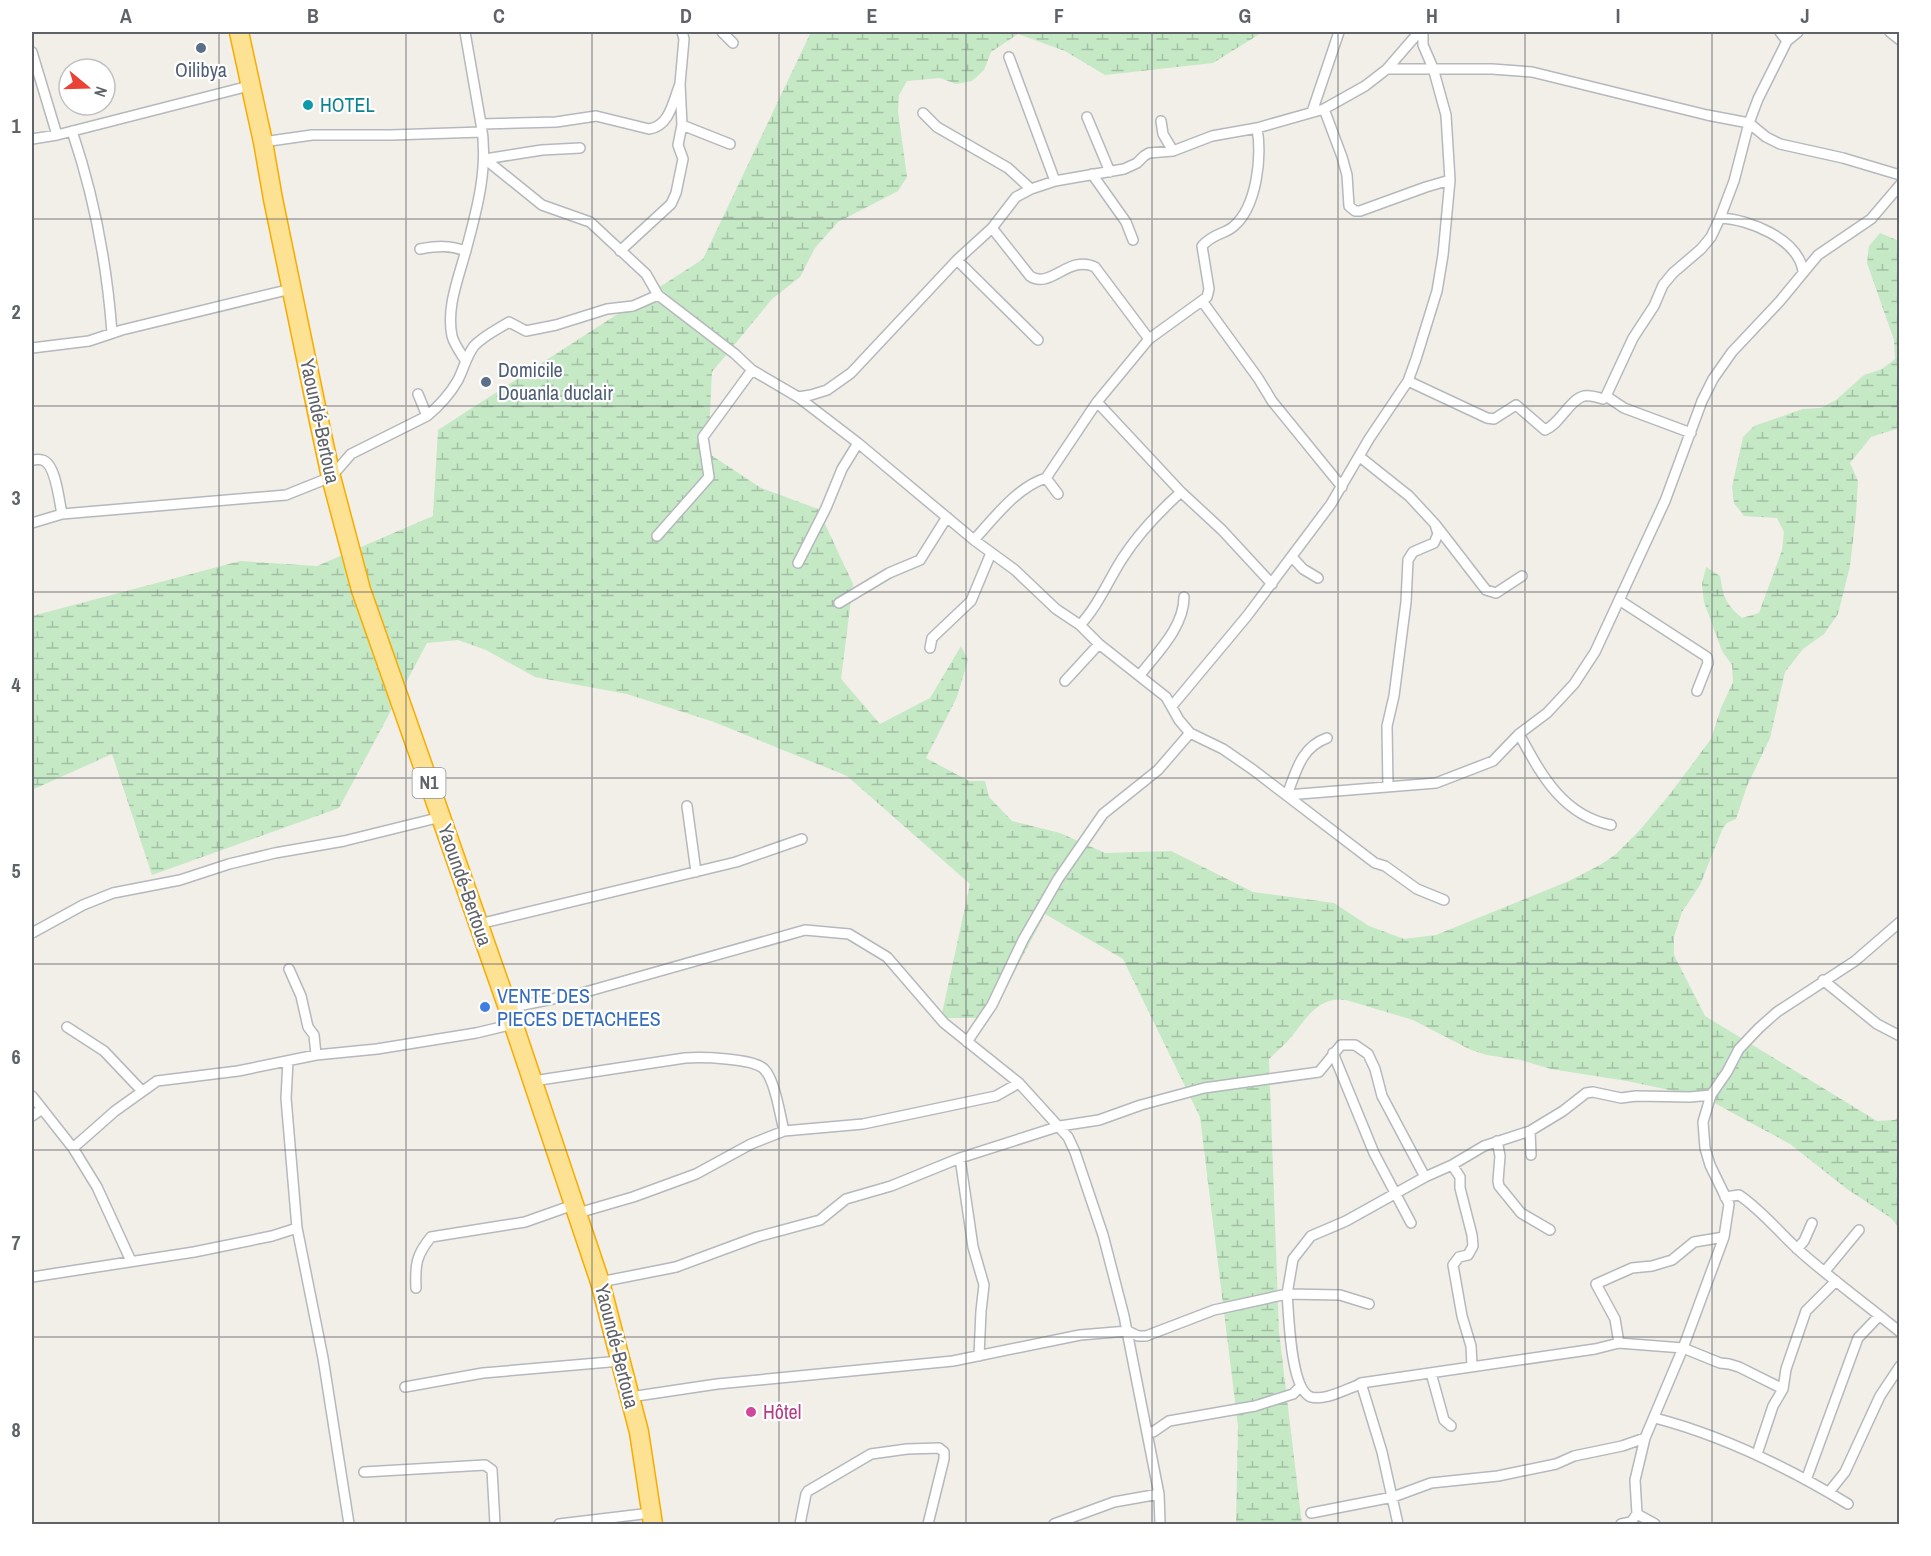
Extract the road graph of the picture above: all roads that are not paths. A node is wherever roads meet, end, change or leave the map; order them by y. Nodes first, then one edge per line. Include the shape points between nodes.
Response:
1 (239, 32) edge
2 (465, 32) edge
3 (691, 32) edge
4 (722, 32) edge
5 (1339, 32) edge
6 (1421, 32) edge
7 (1780, 32) edge
8 (1798, 32) edge
9 (1890, 32) edge
10 (683, 35) edge
11 (1899, 40) edge
12 (1787, 41) junction
13 (733, 43) dead end
14 (32, 52) edge
15 (1008, 57) dead end
16 (1433, 68) junction
17 (1387, 69) junction
18 (680, 84) junction
19 (249, 86) junction
20 (1324, 109) junction
21 (1312, 112) junction
22 (923, 113) dead end
23 (1087, 117) dead end
24 (1161, 121) dead end
25 (1749, 123) junction
26 (682, 125) junction
27 (482, 128) junction
28 (1257, 128) junction
29 (72, 131) junction
30 (57, 135) junction
31 (32, 139) edge
32 (263, 142) junction
33 (730, 144) dead end
34 (580, 148) dead end
35 (1173, 151) junction
36 (485, 159) junction
37 (1110, 172) junction
38 (1092, 174) junction
39 (1899, 175) edge
40 (1450, 180) junction
41 (1055, 181) junction
42 (1899, 185) edge
43 (1031, 189) junction
44 (1720, 218) junction
45 (992, 228) junction
46 (1133, 240) dead end
47 (420, 249) dead end
48 (466, 251) junction
49 (620, 251) junction
50 (957, 260) junction
51 (1803, 271) junction
52 (291, 289) junction
53 (658, 295) junction
54 (1202, 301) junction
55 (112, 333) junction
56 (1149, 339) junction
57 (1038, 340) dead end
58 (32, 346) edge
59 (465, 360) junction
60 (752, 369) junction
61 (1408, 381) junction
62 (418, 394) dead end
63 (1606, 396) junction
64 (798, 397) junction
65 (1097, 402) junction
66 (427, 416) junction
67 (1691, 433) junction
68 (858, 443) junction
69 (1360, 457) junction
70 (32, 460) edge
71 (331, 477) junction
72 (1046, 478) junction
73 (1342, 487) junction
74 (1181, 492) junction
75 (1058, 494) dead end
76 (62, 514) junction
77 (947, 517) junction
78 (32, 523) edge
79 (1435, 524) junction
80 (657, 536) dead end
81 (974, 540) junction
82 (991, 553) junction
83 (1293, 558) junction
84 (798, 564) dead end
85 (1522, 576) dead end
86 (1318, 578) dead end
87 (1272, 584) junction
88 (1184, 597) dead end
89 (1619, 600) junction
90 (839, 603) dead end
91 (1080, 625) junction
92 (1099, 644) junction
93 (930, 648) dead end
94 (1140, 675) junction
95 (1065, 681) dead end
96 (1697, 691) dead end
97 (1172, 706) junction
98 (1190, 733) junction
99 (1519, 734) junction
100 (1327, 738) dead end
101 (1388, 787) junction
102 (1287, 795) junction
103 (687, 806) dead end
104 (441, 817) junction
105 (1611, 825) dead end
106 (802, 839) dead end
107 (696, 872) junction
108 (1444, 900) dead end
109 (1899, 922) edge
110 (478, 924) junction
111 (32, 933) edge
112 (289, 969) dead end
113 (1823, 980) junction
114 (511, 1016) junction
115 (68, 1027) dead end
116 (1899, 1036) edge
117 (967, 1042) junction
118 (1333, 1053) junction
119 (316, 1054) junction
120 (288, 1060) junction
121 (533, 1081) junction
122 (1019, 1083) junction
123 (142, 1091) junction
124 (1711, 1095) junction
125 (32, 1096) edge
126 (42, 1109) junction
127 (32, 1116) edge
128 (1060, 1126) junction
129 (784, 1131) junction
130 (1530, 1131) junction
131 (1497, 1141) junction
132 (73, 1148) junction
133 (1531, 1155) dead end
134 (960, 1158) junction
135 (1452, 1165) junction
136 (1425, 1177) junction
137 (1397, 1193) junction
138 (1725, 1197) junction
139 (577, 1208) junction
140 (1412, 1222) dead end
141 (1812, 1223) dead end
142 (297, 1228) junction
143 (1550, 1230) dead end
144 (1859, 1230) dead end
145 (1724, 1237) junction
146 (1797, 1249) junction
147 (131, 1261) junction
148 (1825, 1271) junction
149 (32, 1277) edge
150 (1836, 1281) junction
151 (600, 1282) junction
152 (417, 1288) dead end
153 (1287, 1294) junction
154 (1369, 1304) dead end
155 (1879, 1316) junction
156 (1128, 1331) junction
157 (1899, 1332) edge
158 (1619, 1343) junction
159 (1683, 1347) junction
160 (979, 1356) junction
161 (621, 1361) junction
162 (1472, 1365) junction
163 (1899, 1366) edge
164 (1431, 1373) junction
165 (1361, 1383) junction
166 (405, 1387) dead end
167 (1300, 1387) junction
168 (1784, 1389) junction
169 (630, 1397) junction
170 (1655, 1418) junction
171 (1451, 1426) dead end
172 (1148, 1432) junction
173 (1645, 1438) junction
174 (1757, 1454) junction
175 (364, 1472) dead end
176 (1806, 1480) junction
177 (1829, 1492) junction
178 (1159, 1494) junction
179 (1393, 1497) junction
180 (1848, 1504) dead end
181 (1311, 1513) dead end
182 (1637, 1514) junction
183 (652, 1519) edge
184 (349, 1524) edge
185 (495, 1524) edge
186 (559, 1524) edge
187 (800, 1524) edge
188 (928, 1524) edge
189 (1054, 1524) edge
190 (1160, 1524) edge
191 (1398, 1524) edge
192 (1621, 1524) edge
193 (1655, 1524) edge

1 - 19 highway, Yaoundé-Bertoua / N1
2 - 27 street
3 - 10 street
4 - 13 street
5 - 21 street
6 - 16 street
6 - 17 street
7 - 12 street
8 - 12 street
9 - 11 street
10 - 18 street
12 - 25 street
14 - 30 street
15 - 41 street
16 - 17 street
16 - 25 street via 1532,72
16 - 40 street via 1446,115
17 - 20 street
18 - 26 street
18 - 27 street via 664,122 656,128 596,116
19 - 29 street
19 - 32 highway, Yaoundé-Bertoua / N1
20 - 21 street
20 - 40 street via 1347,175 1349,206 1355,211
21 - 28 street
22 - 43 street via 937,128 1008,168
23 - 37 street
24 - 35 street
25 - 39 street via 1780,144
25 - 44 street
26 - 33 street
26 - 49 street via 678,145 683,159 676,193 670,204
27 - 32 street via 391,135 312,135
27 - 36 street
28 - 35 street via 1212,136
28 - 54 street via 1259,160 1250,200 1233,228 1210,237 1203,246 1209,289
29 - 30 street
29 - 55 street via 103,255
30 - 31 street
32 - 52 highway, Yaoundé-Bertoua / N1
34 - 36 street
35 - 37 street via 1149,153 1137,163
36 - 48 street
36 - 49 street via 542,205 590,222
37 - 38 street
38 - 41 street
38 - 46 street via 1126,222
40 - 61 street via 1437,291
41 - 43 street
42 - 51 street via 1871,219 1818,255
43 - 45 street via 1016,197
44 - 51 street via 1754,224 1781,239 1802,261
44 - 63 street via 1701,249 1663,285
45 - 50 street
45 - 56 street via 1036,280 1077,264 1095,267
47 - 48 street via 441,246
48 - 59 street via 451,328
49 - 53 street via 646,274
50 - 57 street
50 - 64 street via 851,373 827,390
51 - 67 street via 1713,379
52 - 55 street
52 - 71 highway, Yaoundé-Bertoua / N1
53 - 59 street via 633,306 606,309 556,326 526,331 509,322 476,345
53 - 60 street
54 - 56 street
54 - 73 street via 1272,401
55 - 58 street via 89,341
56 - 65 street
59 - 66 street via 449,393
60 - 64 street
60 - 80 street via 703,437 709,477
61 - 63 street via 1486,418 1494,419 1516,405 1545,430 1579,398
61 - 69 street
62 - 66 street
63 - 67 street via 1624,408
64 - 68 street
65 - 72 street
65 - 74 street
66 - 71 street via 351,454
67 - 89 street via 1665,501
68 - 77 street
68 - 84 street
69 - 73 street
69 - 79 street via 1409,496
70 - 76 street via 42,459 53,471
71 - 76 street via 286,495 263,499
71 - 104 highway, Yaoundé-Bertoua / N1 via 361,590
72 - 75 street
72 - 81 street via 1035,481 1005,506
73 - 83 street
74 - 87 street
74 - 91 street via 1124,556 1094,610
76 - 78 street
77 - 81 street
77 - 90 street via 920,560 889,573
79 - 85 street via 1486,590 1496,593
79 - 101 street via 1438,534 1434,543 1413,552 1408,560 1406,602 1387,726
81 - 82 street
82 - 91 street
82 - 93 street via 971,601 932,638
83 - 86 street
83 - 87 street
87 - 97 street
88 - 94 street via 1184,607 1171,635
89 - 96 street via 1707,657
89 - 99 street via 1595,652 1574,684 1547,713
91 - 92 street
92 - 94 street
92 - 95 street
94 - 97 street
97 - 98 street
98 - 102 street via 1223,749
98 - 117 street via 1158,771 1103,814 1058,879 992,1005
99 - 101 street via 1493,762 1436,783
99 - 105 street via 1558,796 1599,823
100 - 102 street via 1302,756
101 - 102 street
102 - 108 street via 1375,863 1417,889
103 - 107 street
104 - 110 highway, Yaoundé-Bertoua / N1
104 - 111 street via 113,893
106 - 107 street
107 - 110 street
109 - 113 street via 1855,961
110 - 114 highway, Yaoundé-Bertoua / N1
112 - 119 street via 314,1035
113 - 116 street via 1877,1024
113 - 124 street via 1759,1028 1739,1049
114 - 117 street via 805,930 849,934 887,957 944,1023
114 - 119 street via 476,1033
114 - 121 highway, Yaoundé-Bertoua / N1
115 - 123 street via 104,1051
117 - 122 street
118 - 128 street via 1319,1072 1204,1088 1099,1120
118 - 136 street via 1341,1045 1356,1045 1368,1054 1382,1095
118 - 137 street via 1374,1153
119 - 120 street
120 - 123 street via 157,1081
120 - 142 street via 286,1098
121 - 129 street via 702,1056 757,1064 765,1070 773,1089
121 - 139 highway, Yaoundé-Bertoua / N1
122 - 128 street
122 - 129 street via 996,1096 863,1124
123 - 132 street
124 - 130 street via 1621,1098 1586,1093
124 - 138 street via 1703,1122 1705,1148
125 - 126 street
126 - 127 street
126 - 132 street
128 - 134 street
128 - 156 street via 1075,1152 1104,1235
129 - 139 street via 696,1174 633,1197
130 - 131 street
130 - 133 street
131 - 135 street
131 - 143 street via 1499,1186 1521,1213
132 - 147 street via 97,1187
134 - 151 street via 846,1199 820,1220 757,1237 676,1267
134 - 160 street via 973,1247 984,1285
135 - 136 street
135 - 162 street via 1460,1177 1473,1246 1468,1255 1459,1257 1453,1265
136 - 137 street
137 - 140 street
137 - 153 street via 1311,1236 1293,1259
138 - 145 street via 1729,1204
138 - 146 street via 1739,1195 1755,1206
139 - 151 highway, Yaoundé-Bertoua / N1
139 - 152 street via 525,1222 431,1237 415,1264
141 - 146 street
142 - 147 street via 206,1250
142 - 184 street
144 - 148 street
145 - 158 street via 1694,1242 1672,1260 1632,1268 1596,1284 1615,1319
145 - 159 street
146 - 148 street
147 - 149 street
148 - 150 street
150 - 155 street
150 - 168 street via 1806,1311 1786,1369
151 - 161 highway, Yaoundé-Bertoua / N1
153 - 154 street via 1341,1295
153 - 156 street via 1214,1310 1146,1336
153 - 167 street
155 - 157 street
155 - 176 street via 1858,1338
156 - 160 street via 1080,1335
156 - 172 street
158 - 159 street
158 - 162 street
159 - 168 street via 1720,1364 1739,1367
159 - 170 street
160 - 169 street
161 - 166 street via 483,1373
161 - 169 highway, Yaoundé-Bertoua / N1
162 - 164 street
163 - 177 street via 1880,1395 1845,1472
164 - 165 street
164 - 171 street via 1444,1420
165 - 167 street via 1320,1398 1306,1395
165 - 179 street
167 - 172 street via 1293,1394 1255,1406 1169,1421
168 - 174 street via 1773,1406
169 - 183 highway, Yaoundé-Bertoua / N1
170 - 173 street
170 - 174 street via 1690,1427
172 - 178 street
173 - 179 street via 1556,1464 1498,1476 1431,1483
173 - 182 street via 1635,1480
174 - 176 street
175 - 185 street via 489,1466
176 - 177 street
177 - 180 street
178 - 189 street via 1113,1502
178 - 190 street
179 - 181 street
179 - 191 street
182 - 192 street
182 - 193 street
183 - 186 street
187 - 188 street via 808,1491 871,1454 939,1448 945,1458

